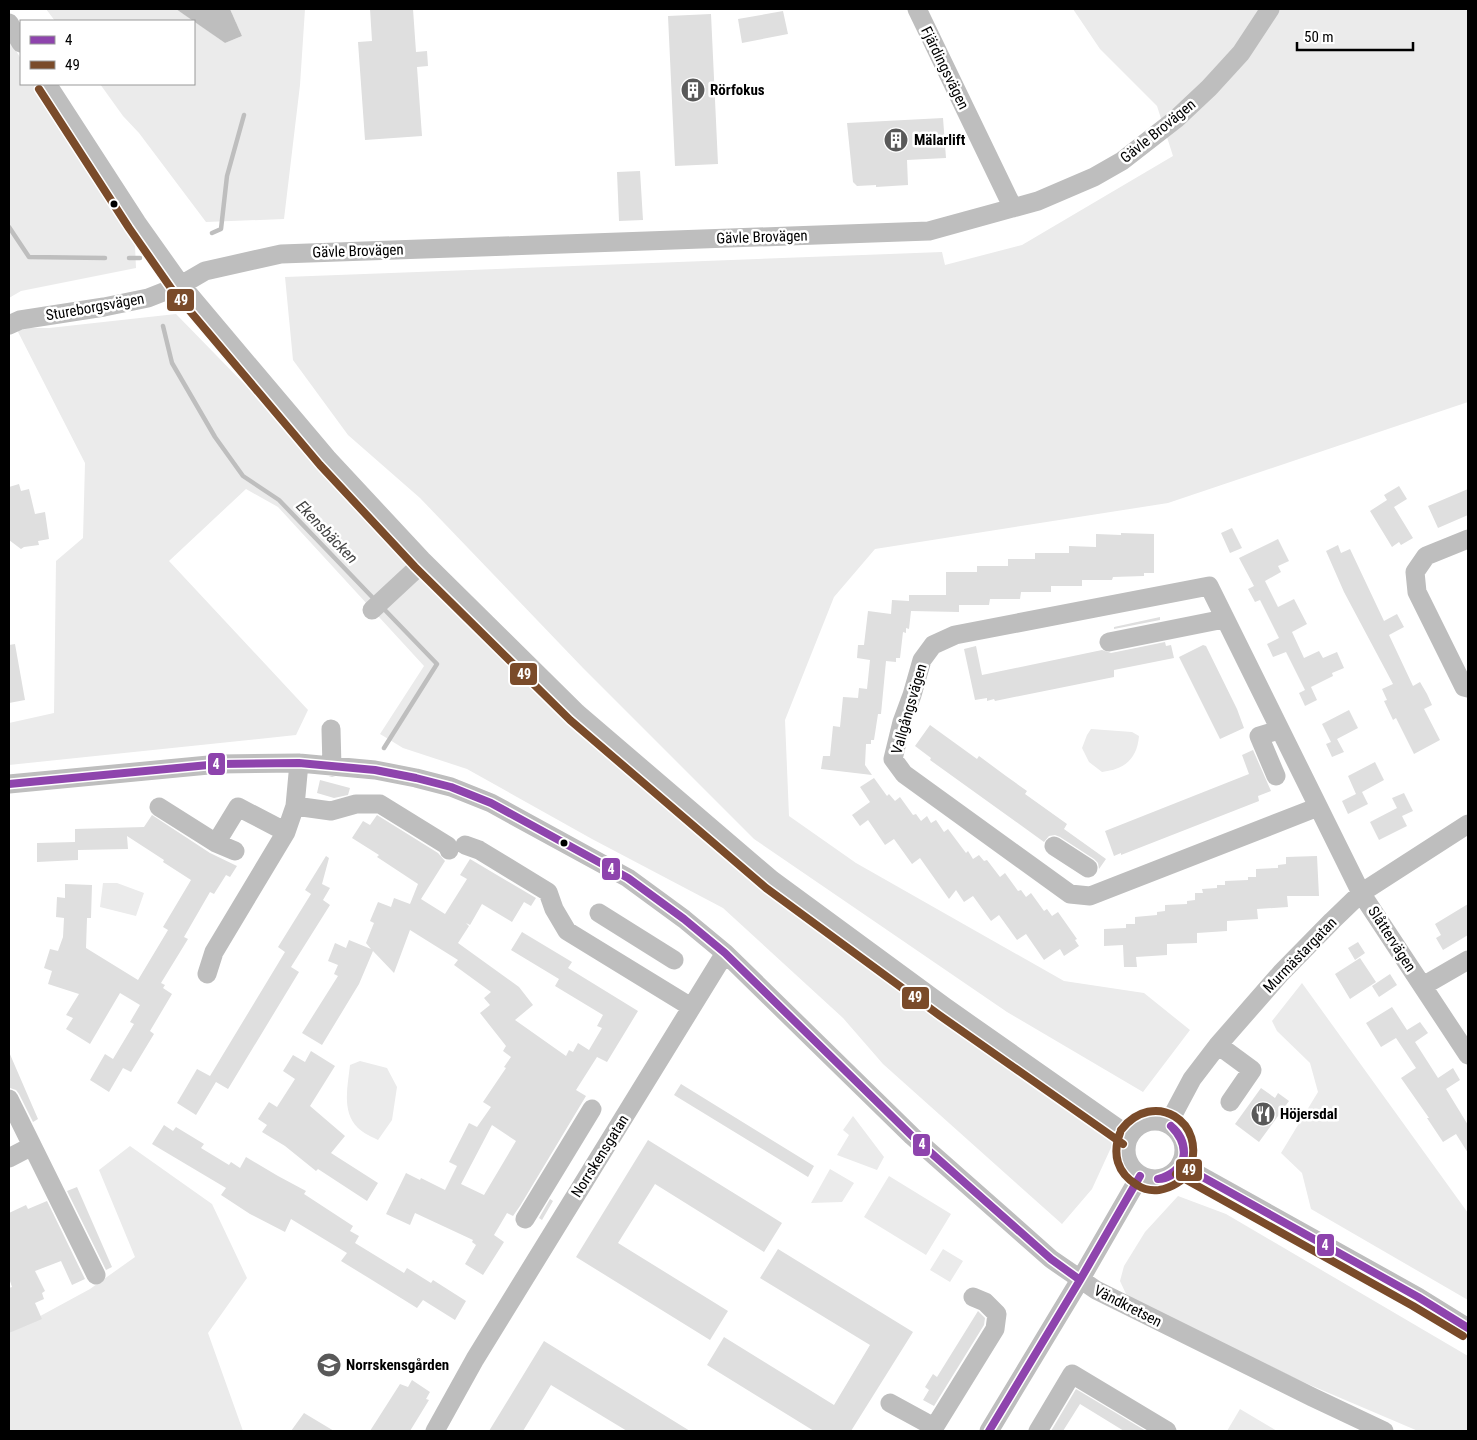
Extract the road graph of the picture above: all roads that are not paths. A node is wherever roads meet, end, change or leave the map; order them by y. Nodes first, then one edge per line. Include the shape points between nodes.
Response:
1 (917, 9) edge
2 (1270, 9) edge
3 (9, 23) edge
4 (20, 41) edge
5 (48, 85) edge
6 (1013, 208) junction
7 (181, 285) junction
8 (9, 325) edge
9 (1468, 539) edge
10 (422, 560) junction
11 (372, 610) dead end
12 (1224, 619) junction
13 (1109, 642) dead end
14 (1468, 688) edge
15 (331, 729) dead end
16 (1280, 730) junction
17 (299, 763) junction
18 (332, 767) junction
19 (1276, 776) dead end
20 (9, 784) edge
21 (295, 806) junction
22 (160, 807) dead end
23 (1318, 807) junction
24 (1468, 824) edge
25 (286, 832) junction
26 (216, 842) junction
27 (235, 851) dead end
28 (1088, 868) dead end
29 (1052, 881) junction
30 (1361, 893) junction
31 (599, 913) dead end
32 (641, 940) junction
33 (725, 953) junction
34 (674, 960) dead end
35 (1468, 960) edge
36 (624, 967) junction
37 (206, 974) dead end
38 (1422, 986) junction
39 (691, 1007) junction
40 (1218, 1045) junction
41 (1468, 1055) edge
42 (9, 1099) edge
43 (1230, 1102) dead end
44 (592, 1109) dead end
45 (1168, 1124) junction
46 (1129, 1136) junction
47 (32, 1146) junction
48 (9, 1158) edge
49 (1181, 1165) junction
50 (555, 1169) junction
51 (1140, 1176) junction
52 (582, 1186) junction
53 (525, 1218) dead end
54 (96, 1275) dead end
55 (1080, 1280) junction
56 (973, 1297) dead end
57 (1468, 1328) edge
58 (890, 1403) dead end
59 (933, 1429) edge
60 (435, 1431) edge
61 (989, 1431) edge
62 (1038, 1431) edge
63 (1167, 1431) edge
64 (1384, 1431) edge

1 - 6 street, Fjärdingsvägen
2 - 6 street, Gävle Brovägen via 1240,54 1209,88 1147,142 1094,177
3 - 4 street
5 - 7 street
6 - 7 street, Gävle Brovägen via 929,231 281,254 205,272
7 - 8 street, Stureborgsvägen via 148,298 20,320
7 - 10 street via 328,458
9 - 14 street via 1426,556 1414,572 1417,592 1464,687
10 - 11 street
10 - 46 street via 577,713 772,880
12 - 13 street
12 - 16 street, Vallgångsvägen
12 - 29 street, Vallgångsvägen via 1209,586 955,634 933,645 922,660 893,759 904,774
15 - 18 street
16 - 19 street via 1259,736
16 - 23 street, Vallgångsvägen
17 - 18 street, Vändkretsen
17 - 20 street, Vändkretsen via 219,764
17 - 21 street
18 - 33 street, Vändkretsen via 375,770 416,778 492,803 628,878
21 - 25 street
21 - 36 street via 331,811 356,804 380,804 448,846 479,850 548,892 567,931
22 - 26 street
23 - 29 street, Vallgångsvägen via 1090,896 1070,894
23 - 30 street, Vallgångsvägen
24 - 30 street, Murmästargatan
25 - 26 street via 238,807
25 - 37 street via 214,952
26 - 27 street
28 - 29 street via 1062,851
30 - 38 street, Slåttervägen
30 - 40 street, Murmästargatan via 1280,973
31 - 32 street
32 - 34 street
32 - 36 street
33 - 39 street, Norrskensgatan
33 - 55 street, Vändkretsen via 912,1136 1051,1259
35 - 38 street, Slåttervägen
36 - 39 street
38 - 41 street, Slåttervägen
39 - 52 street, Norrskensgatan
40 - 43 street via 1252,1070
40 - 45 street, Murmästargatan via 1192,1079
42 - 47 street
44 - 50 street
45 - 46 street via 1160,1121 1142,1123
45 - 49 street via 1182,1138 1184,1156
46 - 51 street via 1125,1154 1128,1163
47 - 48 street
47 - 54 street
49 - 51 street via 1175,1172 1158,1180
49 - 57 street
50 - 52 street
50 - 53 street
51 - 55 street
52 - 60 street, Norrskensgatan via 475,1359
55 - 61 street
55 - 64 street, Vändkretsen
56 - 59 street via 985,1302 997,1314 995,1330
58 - 59 street
62 - 63 street via 1072,1374

